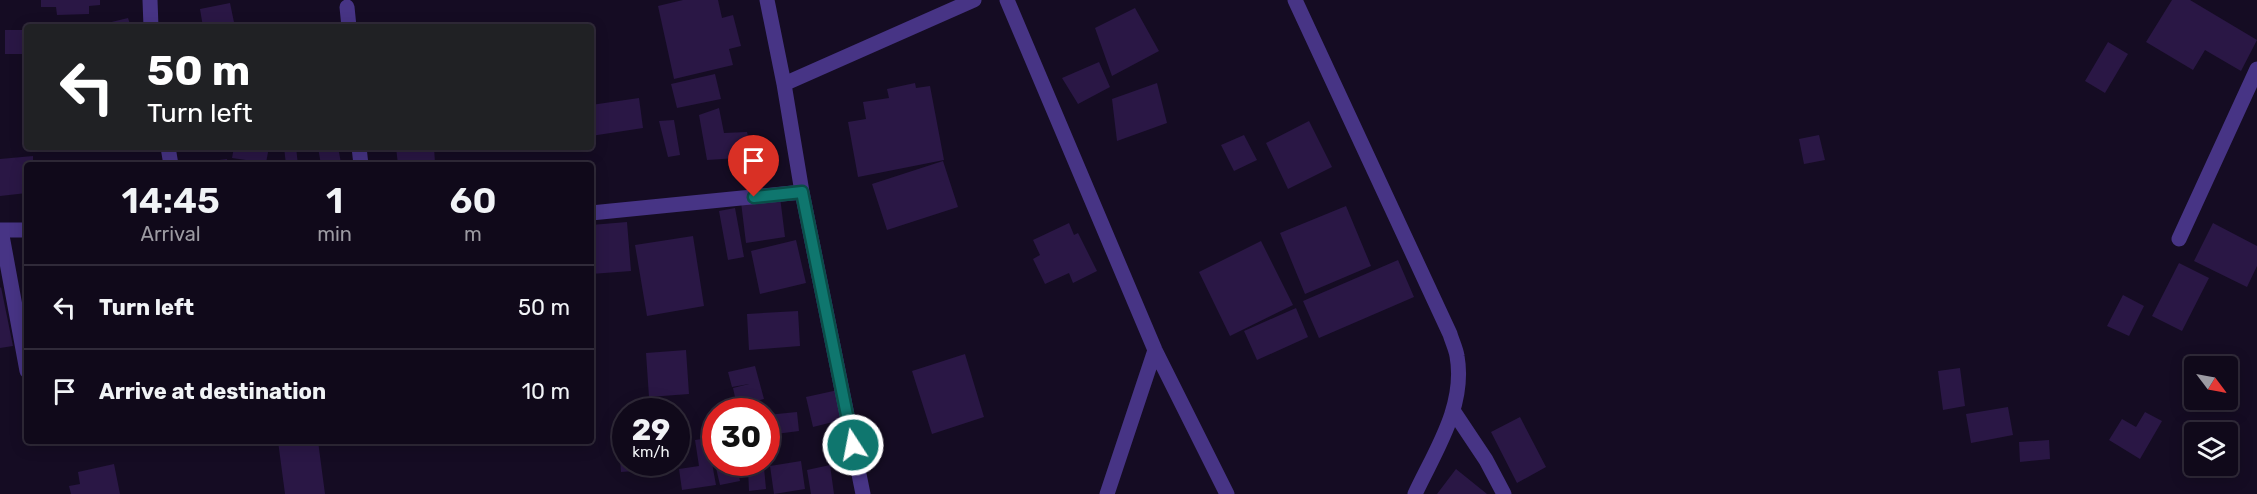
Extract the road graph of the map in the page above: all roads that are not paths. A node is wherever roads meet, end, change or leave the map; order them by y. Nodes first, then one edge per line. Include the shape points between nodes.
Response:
1 (150, 0) edge
2 (767, 0) edge
3 (974, 0) edge
4 (1007, 0) edge
5 (1295, 0) edge
6 (347, 7) dead end
7 (152, 24) edge
8 (349, 24) edge
9 (2257, 69) edge
10 (784, 84) junction
11 (802, 192) junction
12 (594, 213) edge
13 (1, 230) edge
14 (24, 230) edge
15 (2179, 238) dead end
16 (1155, 350) junction
17 (24, 355) edge
18 (1454, 412) junction
19 (863, 494) edge
20 (1107, 494) edge
21 (1227, 494) edge
22 (1415, 494) edge
23 (1504, 494) edge

1 - 7 street
2 - 10 street
3 - 10 street
4 - 16 street
5 - 18 street via 1450,334 1459,382
6 - 8 street
9 - 15 street
10 - 11 street
11 - 12 street
11 - 19 street
13 - 14 street
13 - 17 street
16 - 20 street
16 - 21 street
18 - 22 street
18 - 23 street

